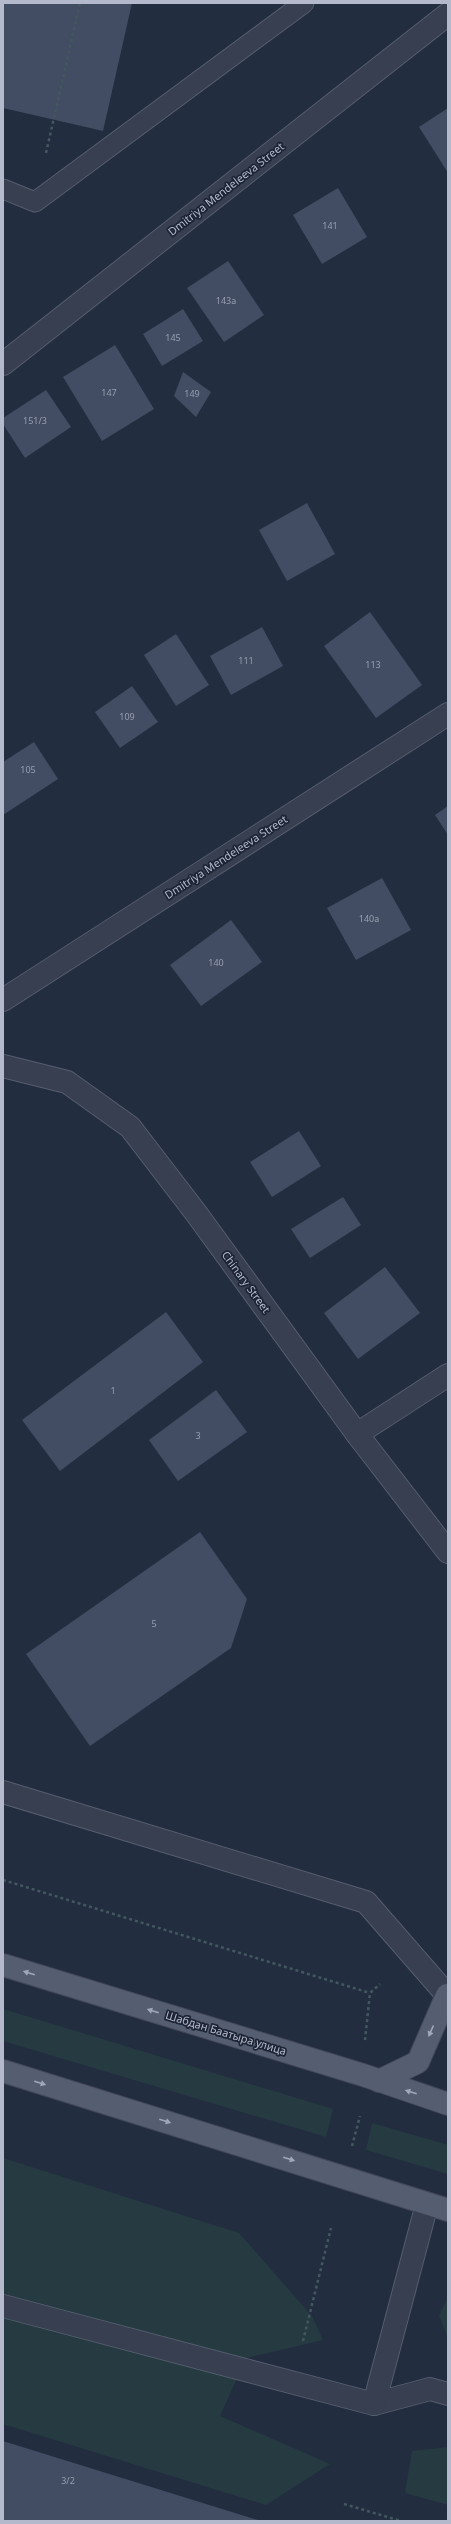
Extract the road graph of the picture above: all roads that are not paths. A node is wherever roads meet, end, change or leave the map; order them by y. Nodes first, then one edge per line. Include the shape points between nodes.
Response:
1 (304, 3) edge
2 (448, 14) edge
3 (3, 190) edge
4 (3, 364) edge
5 (448, 714) edge
6 (3, 1000) edge
7 (3, 1066) edge
8 (448, 1375) edge
9 (357, 1434) junction
10 (448, 1552) edge
11 (3, 1792) edge
12 (3, 1965) edge
13 (448, 1995) edge
14 (3, 2071) edge
15 (379, 2082) junction
16 (448, 2104) edge
17 (427, 2204) junction
18 (448, 2210) edge
19 (3, 2306) edge
20 (448, 2394) edge
21 (374, 2404) junction

1 - 3 lane via 35,202
2 - 4 street, Dmitriya Mendeleeva Street
5 - 6 street, Dmitriya Mendeleeva Street
7 - 9 street, Chinary Street via 67,1082 130,1127
8 - 9 street
9 - 10 street, Chinary Street
11 - 13 street via 366,1902
15 -> 12 main road, Шабдан Баатыра улица
13 -> 15 main road via 418,2062
14 -> 17 main road
16 -> 15 main road, Шабдан Баатыра улица
17 - 18 main road
17 - 21 street
19 - 21 street
20 - 21 street via 430,2388

